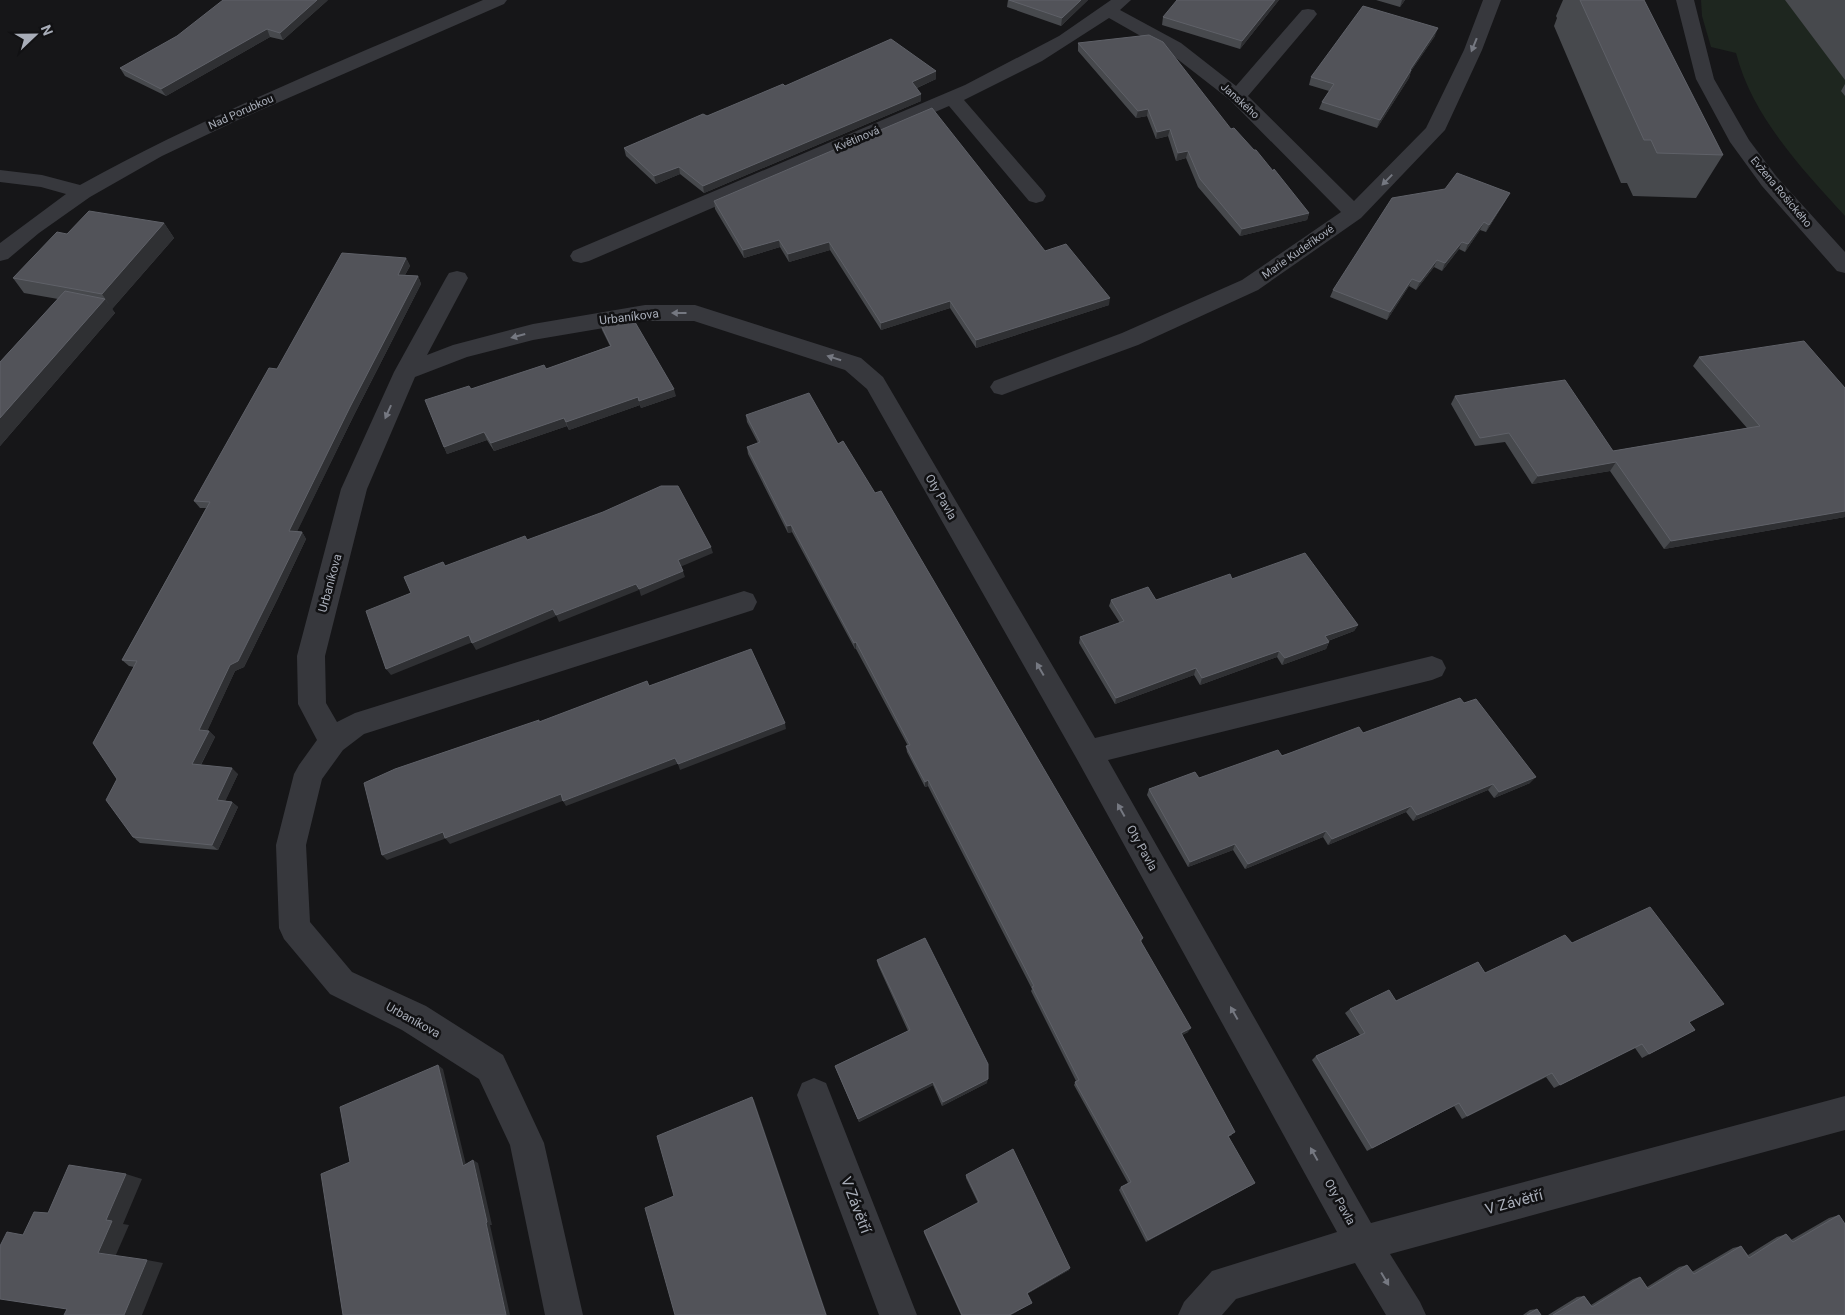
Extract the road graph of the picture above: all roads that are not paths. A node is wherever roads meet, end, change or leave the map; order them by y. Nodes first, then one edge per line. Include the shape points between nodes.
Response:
1 (498, 0) edge
2 (1492, 0) edge
3 (1685, 0) edge
4 (1115, 6) edge
5 (1308, 14) dead end
6 (1237, 96) junction
7 (952, 98) junction
8 (0, 176) edge
9 (83, 192) junction
10 (1036, 196) dead end
11 (1354, 213) junction
12 (0, 254) edge
13 (580, 256) dead end
14 (1845, 266) edge
15 (457, 278) dead end
16 (406, 372) junction
17 (875, 384) joint
18 (1002, 387) dead end
19 (744, 602) dead end
20 (1432, 668) dead end
21 (333, 741) junction
22 (1088, 752) junction
23 (814, 1095) dead end
24 (1845, 1113) edge
25 (1363, 1243) junction
26 (564, 1315) edge
27 (898, 1315) edge
28 (1197, 1315) edge
29 (1407, 1315) edge

1 - 9 street, Nad Porubkou via 231,116 155,152
2 -> 11 street, Marie Kudeříkové via 1473,50 1435,130
3 - 14 street, Evžena Rošického via 1705,79 1740,142 1769,181
4 - 6 street, Janského
4 - 7 street, Květinová via 1052,48
5 - 6 street
6 - 11 street, Janského
7 - 10 street
7 - 13 street, Květinová
8 - 9 street via 42,181
9 - 12 street, Nad Porubkou
11 - 18 street, Marie Kudeříkové via 1250,286 1130,339
15 - 16 street, Urbaníkova
17 -> 16 street, Urbaníkova via 853,364 695,313 645,313 533,332 461,351
16 -> 21 street, Urbaníkova via 354,489 311,656 312,704
22 -> 17 street, Oty Pavla
19 - 21 street, Urbaníkova via 355,726
20 - 22 street
21 - 26 street, Urbaníkova via 309,774 291,845 295,928 341,983 414,1018 491,1067 527,1143
25 -> 22 street, Oty Pavla
23 - 27 street, V Závětří
24 - 25 street, V Závětří
25 - 28 street, V Závětří via 1225,1284
25 -> 29 street, Oty Pavla

